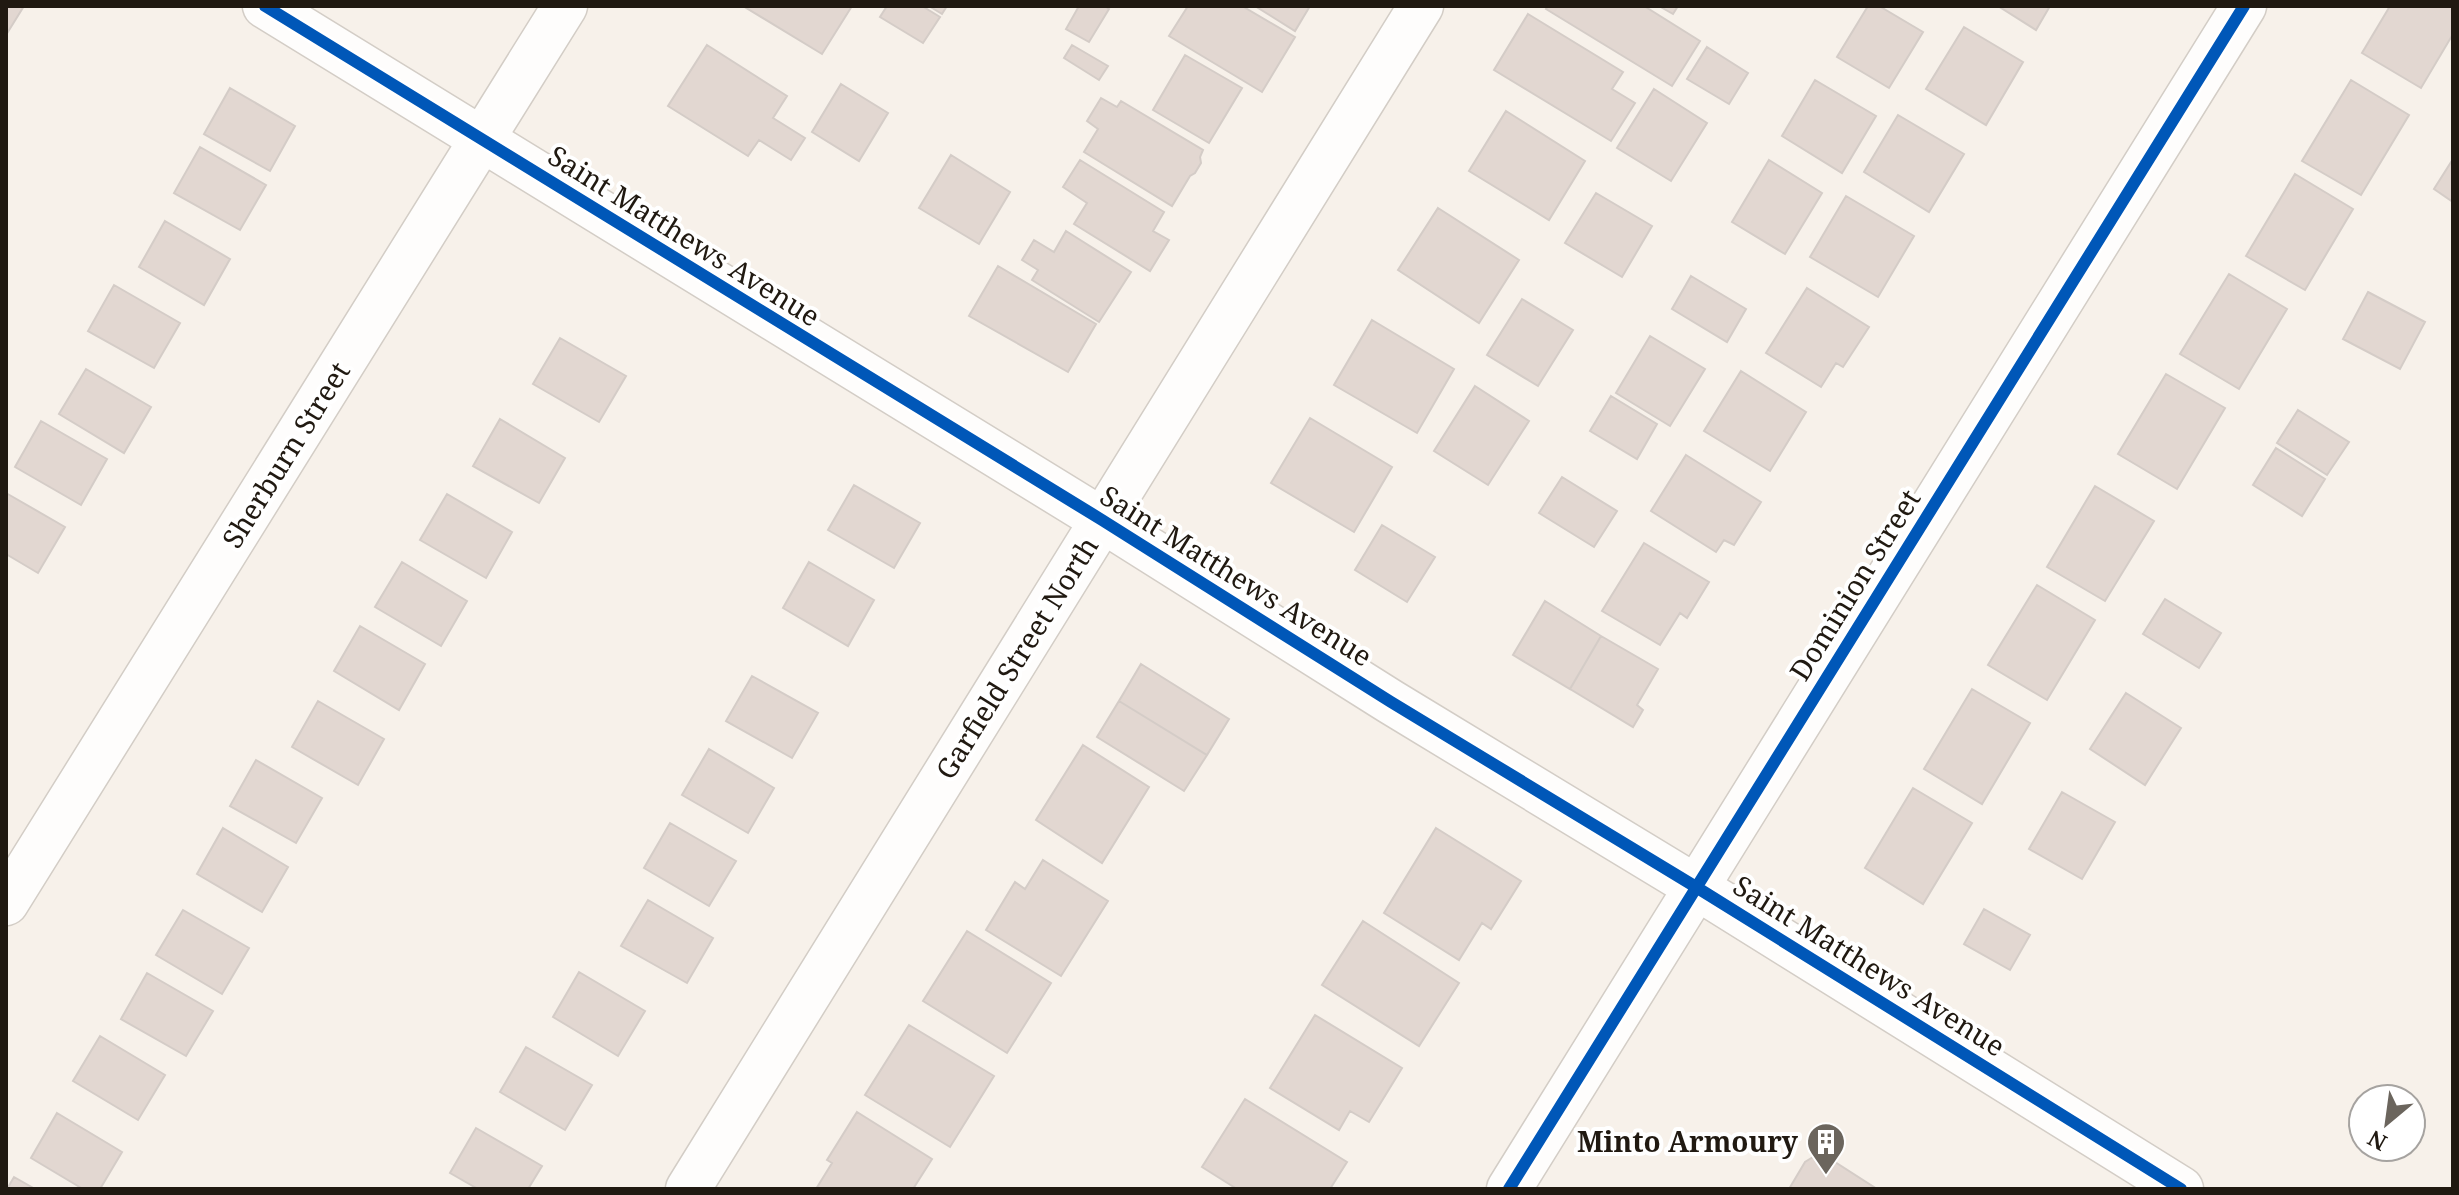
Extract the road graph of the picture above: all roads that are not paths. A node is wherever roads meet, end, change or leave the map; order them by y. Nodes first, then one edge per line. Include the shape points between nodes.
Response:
1 (265, 6) edge
2 (565, 6) edge
3 (1421, 6) edge
4 (2244, 6) edge
5 (482, 139) junction
6 (1102, 520) junction
7 (1696, 887) junction
8 (6, 903) edge
9 (688, 1189) edge
10 (1509, 1189) edge
11 (2181, 1189) edge

1 - 5 street, Saint Matthews Avenue
2 - 5 street, Sherburn Street
3 - 6 street, Garfield Street North
4 - 7 street, Dominion Street
5 - 6 street, Saint Matthews Avenue
5 - 8 street, Sherburn Street
6 - 7 street, Saint Matthews Avenue
6 - 9 street, Garfield Street North
7 - 10 street, Dominion Street
7 - 11 street, Saint Matthews Avenue

